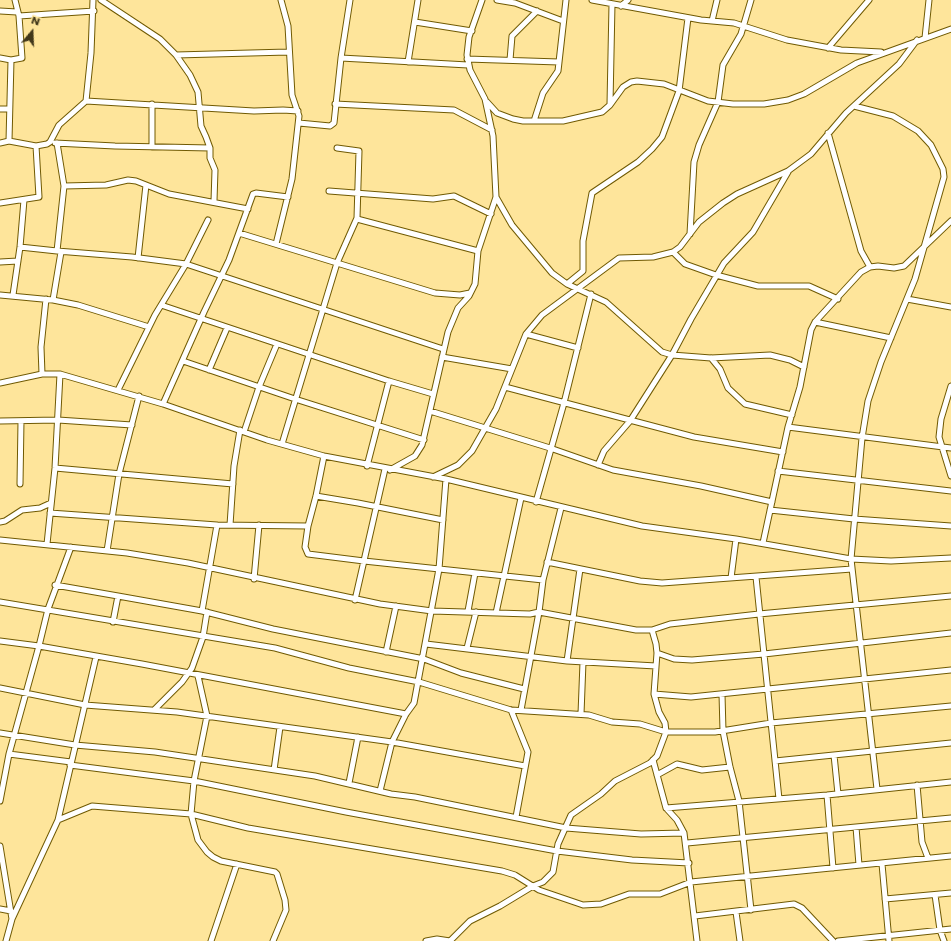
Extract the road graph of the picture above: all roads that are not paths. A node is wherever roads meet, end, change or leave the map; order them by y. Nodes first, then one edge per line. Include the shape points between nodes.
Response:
1 (15, 0) edge
2 (94, 0) edge
3 (101, 0) edge
4 (281, 0) edge
5 (350, 0) edge
6 (418, 0) edge
7 (482, 0) edge
8 (497, 0) edge
9 (566, 0) edge
10 (592, 0) edge
11 (628, 0) edge
12 (717, 0) edge
13 (751, 0) edge
14 (869, 0) edge
15 (929, 0) edge
16 (612, 4) junction
17 (621, 6) junction
18 (0, 11) edge
19 (94, 11) junction
20 (537, 11) junction
21 (18, 14) junction
22 (688, 18) junction
23 (563, 21) junction
24 (712, 21) junction
25 (415, 22) junction
26 (744, 25) junction
27 (951, 29) edge
28 (472, 30) junction
29 (925, 38) junction
30 (917, 40) junction
31 (828, 48) junction
32 (288, 52) junction
33 (886, 52) junction
34 (176, 55) junction
35 (0, 58) edge
36 (341, 58) junction
37 (467, 59) junction
38 (12, 60) junction
39 (510, 60) junction
40 (408, 62) junction
41 (559, 62) junction
42 (468, 65) junction
43 (679, 91) junction
44 (485, 99) junction
45 (86, 101) junction
46 (718, 102) junction
47 (152, 104) junction
48 (336, 104) junction
49 (610, 105) junction
50 (854, 106) junction
51 (200, 107) junction
52 (0, 109) edge
53 (9, 109) junction
54 (298, 112) junction
55 (534, 122) junction
56 (299, 123) junction
57 (492, 130) junction
58 (828, 134) junction
59 (9, 141) junction
60 (50, 142) junction
61 (0, 143) edge
62 (57, 143) junction
63 (36, 146) junction
64 (152, 147) junction
65 (210, 148) junction
66 (337, 148) dead end
67 (788, 171) junction
68 (146, 185) junction
69 (64, 186) junction
70 (328, 191) dead end
71 (357, 193) junction
72 (288, 197) junction
73 (496, 197) junction
74 (24, 200) junction
75 (214, 201) junction
76 (0, 203) edge
77 (248, 209) junction
78 (491, 214) junction
79 (357, 219) junction
80 (208, 220) dead end
81 (951, 221) edge
82 (239, 233) junction
83 (690, 235) junction
84 (276, 244) junction
85 (924, 246) junction
86 (20, 247) junction
87 (478, 251) junction
88 (59, 252) junction
89 (673, 252) junction
90 (138, 258) junction
91 (18, 261) junction
92 (0, 262) edge
93 (337, 263) junction
94 (186, 264) junction
95 (870, 267) junction
96 (716, 275) junction
97 (221, 276) junction
98 (567, 284) junction
99 (578, 289) junction
100 (470, 293) junction
101 (591, 294) junction
102 (0, 295) edge
103 (13, 295) junction
104 (907, 298) junction
105 (46, 299) junction
106 (838, 299) junction
107 (53, 300) junction
108 (161, 305) junction
109 (951, 307) edge
110 (323, 310) junction
111 (201, 319) junction
112 (815, 322) junction
113 (149, 327) junction
114 (227, 328) junction
115 (526, 334) junction
116 (891, 338) junction
117 (277, 344) junction
118 (578, 348) junction
119 (443, 349) junction
120 (308, 354) junction
121 (672, 355) junction
122 (442, 357) junction
123 (711, 358) junction
124 (182, 361) junction
125 (804, 367) junction
126 (512, 369) junction
127 (209, 370) junction
128 (42, 374) junction
129 (60, 374) junction
130 (389, 381) junction
131 (0, 383) edge
132 (951, 386) edge
133 (259, 387) junction
134 (505, 387) junction
135 (118, 390) junction
136 (433, 394) junction
137 (139, 396) junction
138 (295, 399) junction
139 (564, 403) junction
140 (163, 404) junction
141 (430, 411) junction
142 (792, 415) junction
143 (58, 420) junction
144 (21, 421) junction
145 (630, 421) junction
146 (0, 422) edge
147 (132, 425) junction
148 (378, 425) junction
149 (485, 428) junction
150 (788, 428) junction
151 (242, 431) junction
152 (862, 438) junction
153 (424, 440) junction
154 (282, 444) junction
155 (941, 446) junction
156 (550, 448) junction
157 (951, 448) edge
158 (783, 452) junction
159 (324, 456) junction
160 (598, 465) junction
161 (367, 466) junction
162 (55, 468) junction
163 (387, 470) junction
164 (778, 471) junction
165 (120, 474) junction
166 (951, 476) edge
167 (432, 477) junction
168 (446, 479) junction
169 (859, 479) junction
170 (20, 484) dead end
171 (233, 484) junction
172 (951, 491) edge
173 (316, 496) junction
174 (521, 498) junction
175 (536, 502) junction
176 (772, 502) junction
177 (51, 504) junction
178 (377, 507) junction
179 (561, 508) junction
180 (770, 510) junction
181 (50, 513) junction
182 (111, 516) junction
183 (854, 519) junction
184 (443, 520) junction
185 (0, 522) edge
186 (217, 525) junction
187 (230, 525) junction
188 (259, 525) junction
189 (308, 526) junction
190 (951, 526) edge
191 (736, 539) junction
192 (0, 540) edge
193 (763, 543) junction
194 (47, 544) junction
195 (71, 547) junction
196 (106, 551) junction
197 (951, 558) edge
198 (851, 559) junction
199 (364, 561) junction
200 (547, 562) junction
201 (208, 567) junction
202 (439, 569) junction
203 (580, 569) junction
204 (852, 569) junction
205 (475, 573) junction
206 (504, 576) junction
207 (756, 577) junction
208 (731, 578) junction
209 (254, 579) junction
210 (543, 580) junction
211 (56, 585) junction
212 (118, 596) junction
213 (951, 596) edge
214 (355, 600) junction
215 (0, 602) edge
216 (857, 605) junction
217 (396, 606) junction
218 (48, 609) junction
219 (204, 611) junction
220 (432, 611) junction
221 (468, 611) junction
222 (476, 612) junction
223 (539, 612) junction
224 (496, 613) junction
225 (759, 614) junction
226 (573, 618) junction
227 (113, 622) junction
228 (652, 630) junction
229 (951, 633) edge
230 (203, 636) junction
231 (0, 641) edge
232 (861, 643) junction
233 (426, 644) junction
234 (39, 646) junction
235 (467, 648) junction
236 (386, 652) junction
237 (657, 653) junction
238 (764, 654) junction
239 (96, 657) junction
240 (530, 657) junction
241 (424, 659) junction
242 (567, 661) junction
243 (583, 662) junction
244 (656, 666) junction
245 (951, 670) edge
246 (188, 674) junction
247 (198, 676) junction
248 (866, 678) junction
249 (419, 682) junction
250 (0, 688) edge
251 (768, 688) junction
252 (524, 689) junction
253 (25, 692) junction
254 (654, 694) junction
255 (722, 694) junction
256 (85, 705) junction
257 (951, 706) edge
258 (155, 709) junction
259 (511, 710) junction
260 (520, 710) junction
261 (406, 714) junction
262 (581, 714) junction
263 (868, 714) junction
264 (207, 716) junction
265 (771, 723) junction
266 (280, 727) junction
267 (724, 731) junction
268 (666, 732) junction
269 (0, 733) edge
270 (14, 735) junction
271 (358, 737) junction
272 (392, 742) junction
273 (951, 743) edge
274 (75, 745) junction
275 (873, 750) junction
276 (9, 754) junction
277 (834, 755) junction
278 (199, 758) junction
279 (653, 760) junction
280 (775, 761) junction
281 (71, 764) junction
282 (525, 766) junction
283 (730, 767) junction
284 (274, 770) junction
285 (657, 775) junction
286 (194, 781) junction
287 (951, 782) edge
288 (349, 783) junction
289 (917, 785) junction
290 (1, 788) edge
291 (877, 789) junction
292 (380, 791) junction
293 (838, 794) junction
294 (827, 795) junction
295 (779, 799) junction
296 (0, 801) edge
297 (739, 801) junction
298 (666, 808) junction
299 (191, 814) junction
300 (516, 817) junction
301 (951, 818) edge
302 (58, 820) junction
303 (920, 821) junction
304 (856, 827) junction
305 (566, 828) junction
306 (830, 830) junction
307 (684, 833) junction
308 (743, 838) junction
309 (687, 843) junction
310 (0, 846) edge
311 (557, 851) junction
312 (951, 856) edge
313 (928, 858) junction
314 (689, 863) junction
315 (237, 864) junction
316 (882, 864) junction
317 (859, 865) junction
318 (833, 868) junction
319 (747, 876) junction
320 (691, 882) junction
321 (533, 886) junction
322 (951, 893) edge
323 (935, 895) junction
324 (885, 899) junction
325 (0, 909) edge
326 (751, 910) junction
327 (11, 912) junction
328 (736, 912) junction
329 (696, 916) junction
330 (12, 918) junction
331 (951, 929) edge
332 (940, 930) junction
333 (889, 938) edge
334 (6, 941) edge
335 (211, 941) edge
336 (273, 941) edge
337 (426, 941) edge
338 (697, 941) edge
339 (740, 941) edge
340 (833, 941) edge
341 (838, 941) edge
342 (944, 941) edge

1 - 21 street
2 - 19 street
3 - 34 street via 152,33
4 - 32 street via 288,26
5 - 36 street
6 - 25 street
7 - 28 street
8 - 20 street
9 - 23 street
10 - 16 street
11 - 17 street
12 - 24 street
13 - 26 street
14 - 31 street
15 - 29 street
16 - 17 street
16 - 49 street
17 - 22 street
18 - 21 street
19 - 21 street
19 - 45 street
20 - 23 street
20 - 39 street via 512,36
21 - 38 street via 22,57
22 - 24 street
22 - 43 street
23 - 41 street
24 - 26 street
25 - 28 street
25 - 40 street
26 - 31 street via 787,40
26 - 46 street via 721,70
27 - 29 street
28 - 37 street via 467,44
29 - 30 street
30 - 33 street
30 - 50 street via 899,64
31 - 33 street
32 - 34 street
32 - 54 street via 292,95
33 - 46 street via 857,63 804,94 788,100 764,104
34 - 51 street via 196,86
35 - 38 street
36 - 40 street
36 - 48 street
37 - 39 street
37 - 42 street
38 - 53 street
39 - 41 street
40 - 42 street
41 - 55 street via 557,74 543,93
42 - 44 street
43 - 46 street
43 - 49 street via 664,84 631,82 623,87
43 - 98 street via 658,142 638,162 592,193 583,241 583,271
44 - 55 street via 497,113 513,119
44 - 57 street
45 - 47 street
45 - 60 street via 59,125
46 - 83 street via 694,162
47 - 51 street
47 - 64 street
48 - 56 street via 332,124
48 - 57 street via 454,110
49 - 55 street via 602,112 563,121
50 - 58 street
50 - 85 street via 903,120 921,132 931,145 944,176
51 - 54 street
51 - 65 street via 201,126
52 - 53 street
53 - 59 street
54 - 56 street
56 - 72 street
57 - 73 street
58 - 67 street via 811,154
58 - 95 street via 861,251
59 - 61 street
59 - 63 street
60 - 62 street
60 - 63 street
62 - 64 street
62 - 69 street
63 - 74 street via 39,195 37,198
64 - 65 street
65 - 75 street via 210,158 215,170
66 - 71 street via 359,151
67 - 83 street via 731,197 704,218
67 - 96 street via 753,232
68 - 69 street via 128,180 106,185
68 - 75 street via 163,192
68 - 90 street
69 - 88 street
70 - 71 street
71 - 78 street via 433,200 454,196
71 - 79 street
72 - 77 street via 256,193
72 - 84 street
73 - 78 street
73 - 98 street via 512,225 552,273
74 - 76 street
74 - 86 street
75 - 77 street
77 - 82 street
78 - 87 street
79 - 87 street
79 - 93 street
80 - 94 street
81 - 85 street
82 - 84 street
82 - 97 street
83 - 89 street
84 - 93 street
85 - 95 street via 899,268
85 - 104 street
86 - 88 street
86 - 91 street
87 - 100 street via 476,281
88 - 90 street
88 - 107 street
89 - 96 street via 685,264
89 - 99 street via 653,257 619,258
90 - 94 street
91 - 92 street
91 - 103 street
93 - 100 street via 435,293 460,296
93 - 110 street
94 - 97 street
94 - 108 street
95 - 106 street via 861,272
96 - 106 street via 758,286 809,286
96 - 121 street
97 - 110 street
97 - 111 street
98 - 99 street
99 - 101 street
99 - 115 street via 542,315
100 - 119 street via 458,308
101 - 118 street
101 - 121 street via 606,302 657,348
102 - 103 street
103 - 105 street
104 - 109 street
104 - 116 street
105 - 107 street
105 - 128 street via 41,346
106 - 112 street
107 - 113 street via 87,307
108 - 111 street
108 - 113 street
110 - 119 street
110 - 120 street
111 - 114 street
111 - 124 street
112 - 116 street
112 - 125 street via 810,330
113 - 135 street
114 - 117 street
114 - 127 street
115 - 118 street
115 - 126 street
116 - 152 street via 868,401
117 - 120 street
117 - 133 street
118 - 139 street
119 - 122 street
120 - 130 street
120 - 138 street
121 - 123 street
121 - 145 street
122 - 126 street
122 - 136 street
123 - 125 street via 770,355
123 - 142 street via 720,369 728,388 744,404
124 - 127 street
124 - 140 street
125 - 142 street
126 - 134 street
127 - 133 street
128 - 129 street
128 - 131 street
129 - 135 street
129 - 143 street
130 - 136 street
130 - 148 street
132 - 155 street via 940,418
133 - 138 street
133 - 151 street
134 - 139 street
134 - 149 street
135 - 137 street
136 - 141 street
137 - 140 street
137 - 147 street
138 - 148 street
138 - 154 street
139 - 145 street
139 - 156 street
140 - 151 street
141 - 149 street
141 - 153 street
142 - 150 street
143 - 144 street
143 - 147 street
143 - 162 street
144 - 146 street
144 - 170 street
145 - 158 street via 694,437
145 - 160 street via 604,451
147 - 165 street
148 - 153 street
148 - 161 street
149 - 156 street
149 - 167 street via 463,461
150 - 152 street
150 - 158 street
151 - 154 street
151 - 171 street
152 - 155 street
152 - 169 street
153 - 163 street via 415,456
154 - 159 street
155 - 157 street
155 - 166 street
156 - 160 street
156 - 175 street
158 - 164 street
159 - 161 street
159 - 173 street
160 - 176 street via 632,475 701,486
161 - 163 street
162 - 165 street
162 - 177 street
163 - 167 street
163 - 178 street
164 - 169 street
164 - 176 street
165 - 171 street
165 - 182 street
167 - 168 street
168 - 174 street
168 - 184 street
169 - 172 street
169 - 183 street
171 - 187 street
173 - 178 street
173 - 189 street
174 - 175 street
174 - 206 street
175 - 179 street
176 - 180 street
177 - 181 street
177 - 185 street via 22,510
178 - 184 street
178 - 199 street
179 - 191 street via 642,526
179 - 200 street
180 - 183 street
180 - 193 street
181 - 182 street
181 - 194 street
182 - 186 street
182 - 196 street
183 - 190 street
183 - 198 street
184 - 202 street
186 - 187 street
186 - 201 street
187 - 188 street
188 - 189 street
188 - 209 street
189 - 199 street via 308,554
191 - 193 street
191 - 208 street
192 - 194 street
193 - 198 street
194 - 195 street
195 - 196 street
195 - 211 street
196 - 201 street
197 - 198 street via 891,561
198 - 204 street
199 - 202 street
199 - 214 street
200 - 203 street
200 - 210 street
201 - 209 street
201 - 219 street
202 - 205 street
202 - 220 street
203 - 208 street via 651,582
203 - 226 street
204 - 207 street
204 - 216 street
205 - 206 street
205 - 221 street
206 - 210 street
206 - 224 street
207 - 208 street
207 - 225 street
209 - 214 street
210 - 223 street
211 - 212 street
211 - 218 street
212 - 219 street
212 - 227 street
213 - 216 street
214 - 217 street
215 - 218 street
216 - 225 street
216 - 232 street
217 - 220 street
217 - 236 street
218 - 227 street
218 - 234 street
219 - 230 street
219 - 236 street via 273,629
220 - 221 street
220 - 233 street
221 - 222 street
222 - 224 street
222 - 235 street
223 - 224 street
223 - 226 street
223 - 240 street
225 - 228 street via 670,624
225 - 238 street
226 - 228 street via 636,630
226 - 242 street
227 - 230 street
228 - 237 street
229 - 232 street
230 - 246 street
230 - 249 street via 275,648 349,668
231 - 234 street
232 - 238 street
232 - 248 street
233 - 235 street
233 - 241 street
234 - 239 street
234 - 253 street
235 - 240 street
236 - 241 street
237 - 238 street via 683,660
237 - 244 street
238 - 251 street
239 - 246 street
239 - 256 street
240 - 242 street
240 - 252 street
241 - 249 street
241 - 252 street via 461,673
242 - 243 street
243 - 244 street
243 - 262 street
244 - 254 street
245 - 248 street
246 - 247 street
246 - 258 street
247 - 261 street
247 - 264 street
248 - 251 street
248 - 263 street
249 - 259 street
249 - 261 street via 414,703
250 - 253 street
251 - 255 street
251 - 265 street
252 - 260 street
253 - 256 street
253 - 270 street
254 - 255 street via 691,697
254 - 268 street
255 - 267 street
256 - 258 street
256 - 274 street
257 - 263 street
258 - 264 street
259 - 260 street
259 - 282 street via 528,752
260 - 262 street
261 - 272 street
262 - 268 street via 612,722 640,724
263 - 265 street
263 - 275 street
264 - 266 street
264 - 278 street
265 - 267 street
265 - 280 street
266 - 271 street
266 - 284 street
267 - 268 street
267 - 283 street
268 - 279 street
269 - 270 street
270 - 274 street
270 - 276 street
271 - 272 street
271 - 288 street
272 - 282 street
272 - 292 street
273 - 275 street
274 - 278 street
274 - 281 street
275 - 277 street
275 - 291 street
276 - 281 street
276 - 290 street
277 - 280 street
277 - 293 street
278 - 284 street
278 - 286 street
279 - 285 street
279 - 305 street via 615,781 571,815
280 - 295 street
281 - 286 street
281 - 302 street
282 - 300 street
283 - 285 street via 702,770 677,764
283 - 297 street
284 - 288 street
285 - 298 street
286 - 299 street
286 - 311 street
287 - 289 street
288 - 292 street
289 - 291 street
289 - 303 street
290 - 296 street
291 - 293 street
292 - 300 street
293 - 294 street
294 - 295 street
294 - 306 street
295 - 297 street
297 - 298 street
297 - 308 street
298 - 307 street
299 - 302 street via 92,806
299 - 315 street via 198,840 207,852 221,860
299 - 321 street via 248,828 502,871 515,875
300 - 305 street
301 - 303 street
302 - 330 street
303 - 304 street
303 - 313 street via 922,842
304 - 306 street
304 - 317 street
305 - 307 street via 642,834
305 - 311 street
306 - 308 street
306 - 318 street
307 - 309 street
308 - 309 street
308 - 319 street
309 - 314 street
310 - 327 street
311 - 314 street via 632,860
311 - 321 street via 552,872 543,882
312 - 313 street
313 - 316 street
314 - 320 street
315 - 335 street
315 - 336 street via 275,872 280,878 286,910
316 - 317 street
316 - 324 street
317 - 318 street
318 - 319 street
319 - 320 street
319 - 326 street
320 - 321 street via 660,894 629,894 592,906 571,903
320 - 329 street
321 - 337 street via 470,921 450,941
322 - 323 street
323 - 324 street
323 - 332 street
324 - 333 street
325 - 327 street
326 - 328 street
326 - 340 street via 798,905
327 - 330 street
328 - 329 street
328 - 339 street
329 - 338 street
330 - 334 street
331 - 332 street
332 - 333 street
332 - 342 street
333 - 341 street

